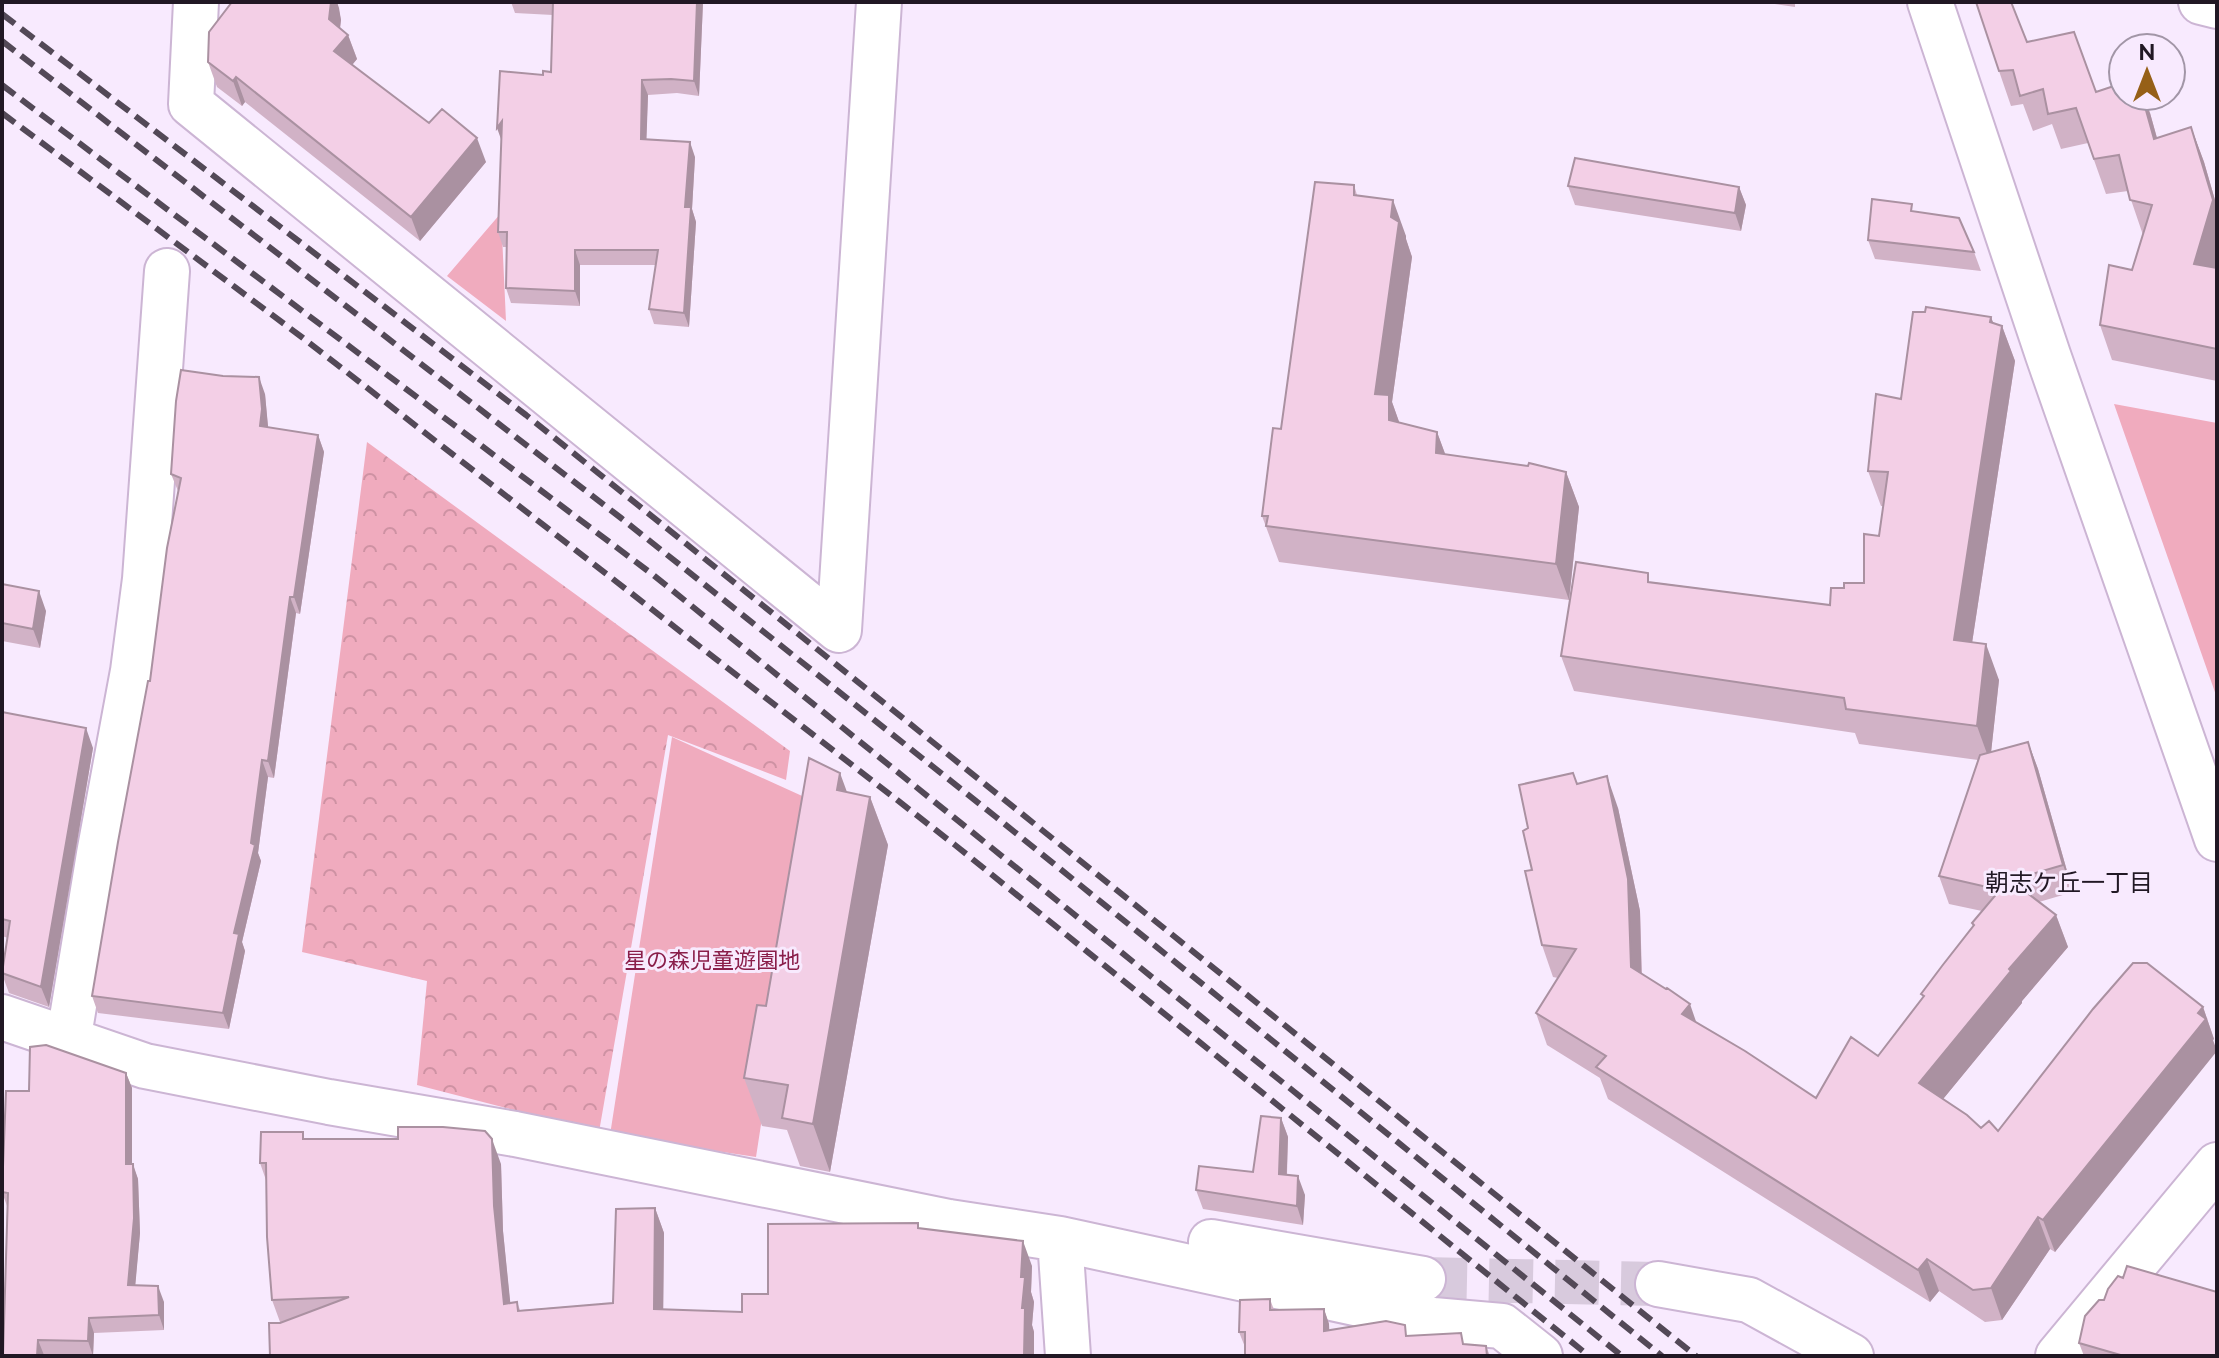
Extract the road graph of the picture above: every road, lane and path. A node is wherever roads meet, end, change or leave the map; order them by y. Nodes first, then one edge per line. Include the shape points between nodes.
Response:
1 (196, 2) edge
2 (879, 2) edge
3 (1930, 2) edge
4 (2201, 2) edge
5 (2217, 6) edge
6 (167, 271) dead end
7 (2217, 839) edge
8 (2, 1017) edge
9 (68, 1042) junction
10 (2217, 1165) edge
11 (1060, 1239) junction
12 (1658, 1284) tunnel mouth
13 (1430, 1318) edge
14 (1068, 1356) edge
15 (1540, 1356) edge
16 (1851, 1356) edge
17 (2058, 1356) edge

1 - 2 street via 191,104 839,630
3 - 7 street
4 - 5 street
6 - 9 street via 145,579
8 - 9 street
9 - 11 street via 145,1066
10 - 17 street
11 - 13 street via 1084,1220
11 - 14 street
12 - 16 street via 1749,1300
13 - 15 street via 1502,1326

